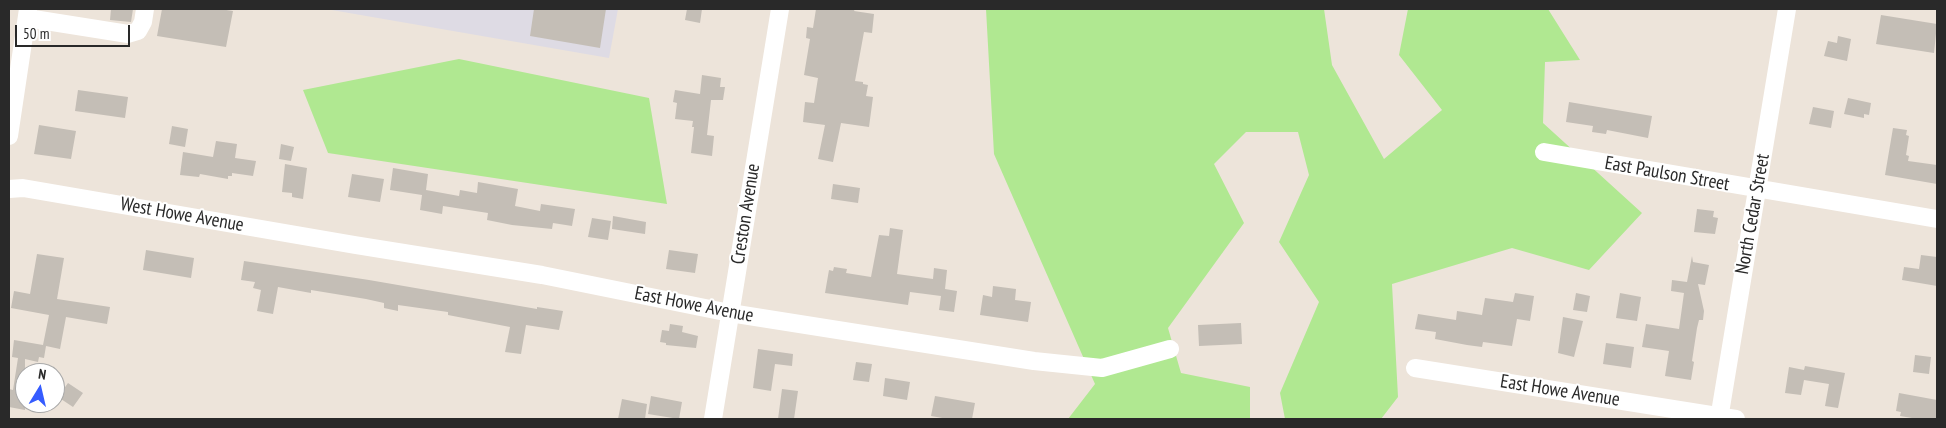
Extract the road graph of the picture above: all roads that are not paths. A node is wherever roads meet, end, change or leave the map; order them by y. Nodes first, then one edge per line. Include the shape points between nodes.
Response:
1 (145, 9) edge
2 (780, 9) edge
3 (1787, 9) edge
4 (27, 14) edge
5 (9, 136) edge
6 (1544, 152) dead end
7 (9, 189) edge
8 (1758, 190) junction
9 (1937, 219) edge
10 (354, 245) joint
11 (730, 314) junction
12 (1170, 349) dead end
13 (1414, 368) dead end
14 (1725, 418) edge
15 (713, 419) edge

1 - 4 street via 138,32 128,34
2 - 11 street, Creston Avenue
3 - 8 street, North Cedar Street
4 - 5 street
6 - 8 street, East Paulson Street
7 - 10 street, West Howe Avenue via 23,188
8 - 9 street, East Paulson Street
8 - 14 street, North Cedar Street
10 - 11 street, East Howe Avenue via 542,274
11 - 12 street, East Howe Avenue via 1102,368
11 - 15 street, Creston Avenue
13 - 14 street, East Howe Avenue

